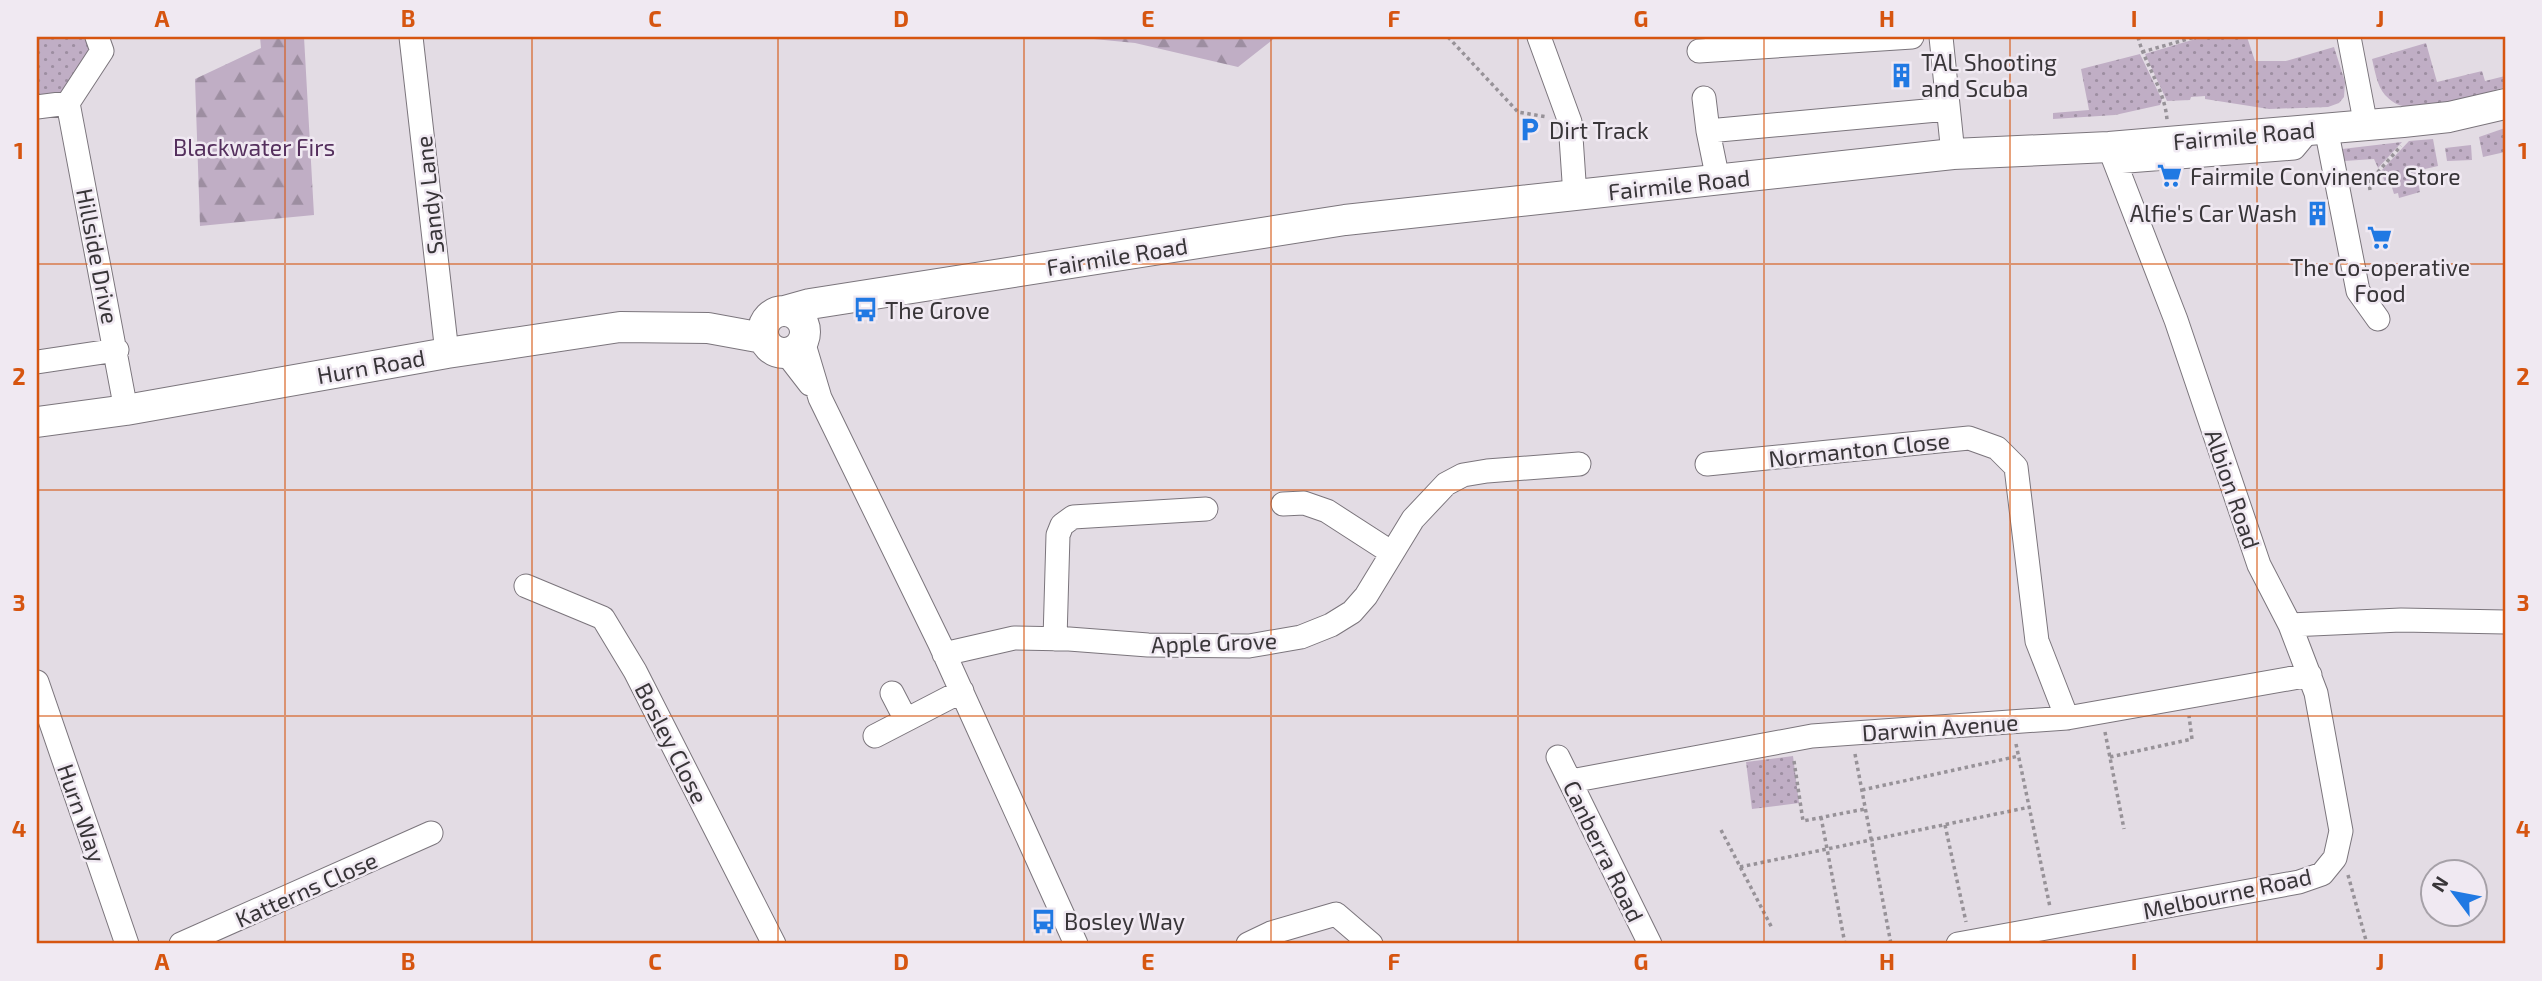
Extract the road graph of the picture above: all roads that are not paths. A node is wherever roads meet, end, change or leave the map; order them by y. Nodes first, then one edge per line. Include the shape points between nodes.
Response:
1 (97, 37) edge
2 (411, 37) edge
3 (1539, 37) edge
4 (1912, 37) edge
5 (1941, 37) edge
6 (2349, 37) edge
7 (1699, 53) edge
8 (1704, 98) dead end
9 (68, 103) junction
10 (2505, 104) edge
11 (37, 107) edge
12 (1948, 109) junction
13 (2366, 125) junction
14 (2317, 129) junction
15 (1708, 131) junction
16 (1954, 154) junction
17 (2112, 154) junction
18 (1718, 180) junction
19 (1575, 195) junction
20 (2378, 319) dead end
21 (785, 331) junction
22 (117, 350) junction
23 (447, 353) junction
24 (37, 362) edge
25 (127, 410) junction
26 (37, 422) edge
27 (1579, 464) dead end
28 (1721, 468) dead end
29 (1283, 504) dead end
30 (1206, 509) dead end
31 (1392, 553) junction
32 (526, 586) dead end
33 (2505, 622) edge
34 (2290, 625) junction
35 (1055, 639) junction
36 (944, 654) junction
37 (2310, 675) junction
38 (37, 682) edge
39 (962, 691) junction
40 (892, 693) dead end
41 (2067, 718) junction
42 (906, 720) junction
43 (875, 736) dead end
44 (1558, 757) dead end
45 (1571, 781) junction
46 (431, 833) dead end
47 (1964, 943) edge
48 (127, 944) edge
49 (181, 944) edge
50 (774, 944) edge
51 (1076, 944) edge
52 (1248, 944) edge
53 (1371, 944) edge
54 (1650, 944) edge

1 - 9 street via 102,51
2 - 23 street, Sandy Lane
3 - 19 street via 1570,122
4 - 7 street
5 - 12 street
6 - 13 street
8 - 15 street
9 - 11 street
9 - 22 street, Hillside Drive
10 - 13 main road, Fairmile Road via 2449,117
12 - 15 street
12 - 16 street
13 - 14 main road, Fairmile Road
14 - 17 main road, Fairmile Road via 2169,142
14 - 17 street via 2294,148
14 - 20 street via 2358,291
15 - 18 street
16 - 17 main road, Fairmile Road
16 - 18 main road, Fairmile Road
17 - 34 street, Albion Road via 2176,320 2259,565
18 - 19 main road, Fairmile Road
19 - 21 main road, Fairmile Road via 1345,220 810,303
21 - 23 main road, Hurn Road via 621,327
21 - 36 street
22 - 24 street
22 - 25 street, Hillside Drive
23 - 25 main road, Hurn Road
25 - 26 main road, Hurn Road
27 - 31 street, Apple Grove via 1462,475 1446,484 1413,519
28 - 41 street, Normanton Close via 1969,438 1997,448 2016,467 2037,641
29 - 31 street via 1304,503 1327,511
30 - 35 street via 1073,517 1062,525
31 - 35 street, Apple Grove via 1352,612 1301,637 1250,646
32 - 50 street, Bosley Close via 603,618 635,671
33 - 34 street
34 - 37 street, Melbourne Road
35 - 36 street, Apple Grove via 1014,638
36 - 39 street
37 - 41 street, Darwin Avenue
37 - 47 street, Melbourne Road via 2341,831 2335,858 2322,874 2299,882
38 - 48 street, Hurn Way
39 - 42 street
39 - 51 street
40 - 42 street
41 - 45 street, Darwin Avenue via 1791,740
42 - 43 street
44 - 45 street, Canberra Road
45 - 54 street, Canberra Road
46 - 49 street, Katterns Close
52 - 53 street via 1270,933 1336,915

